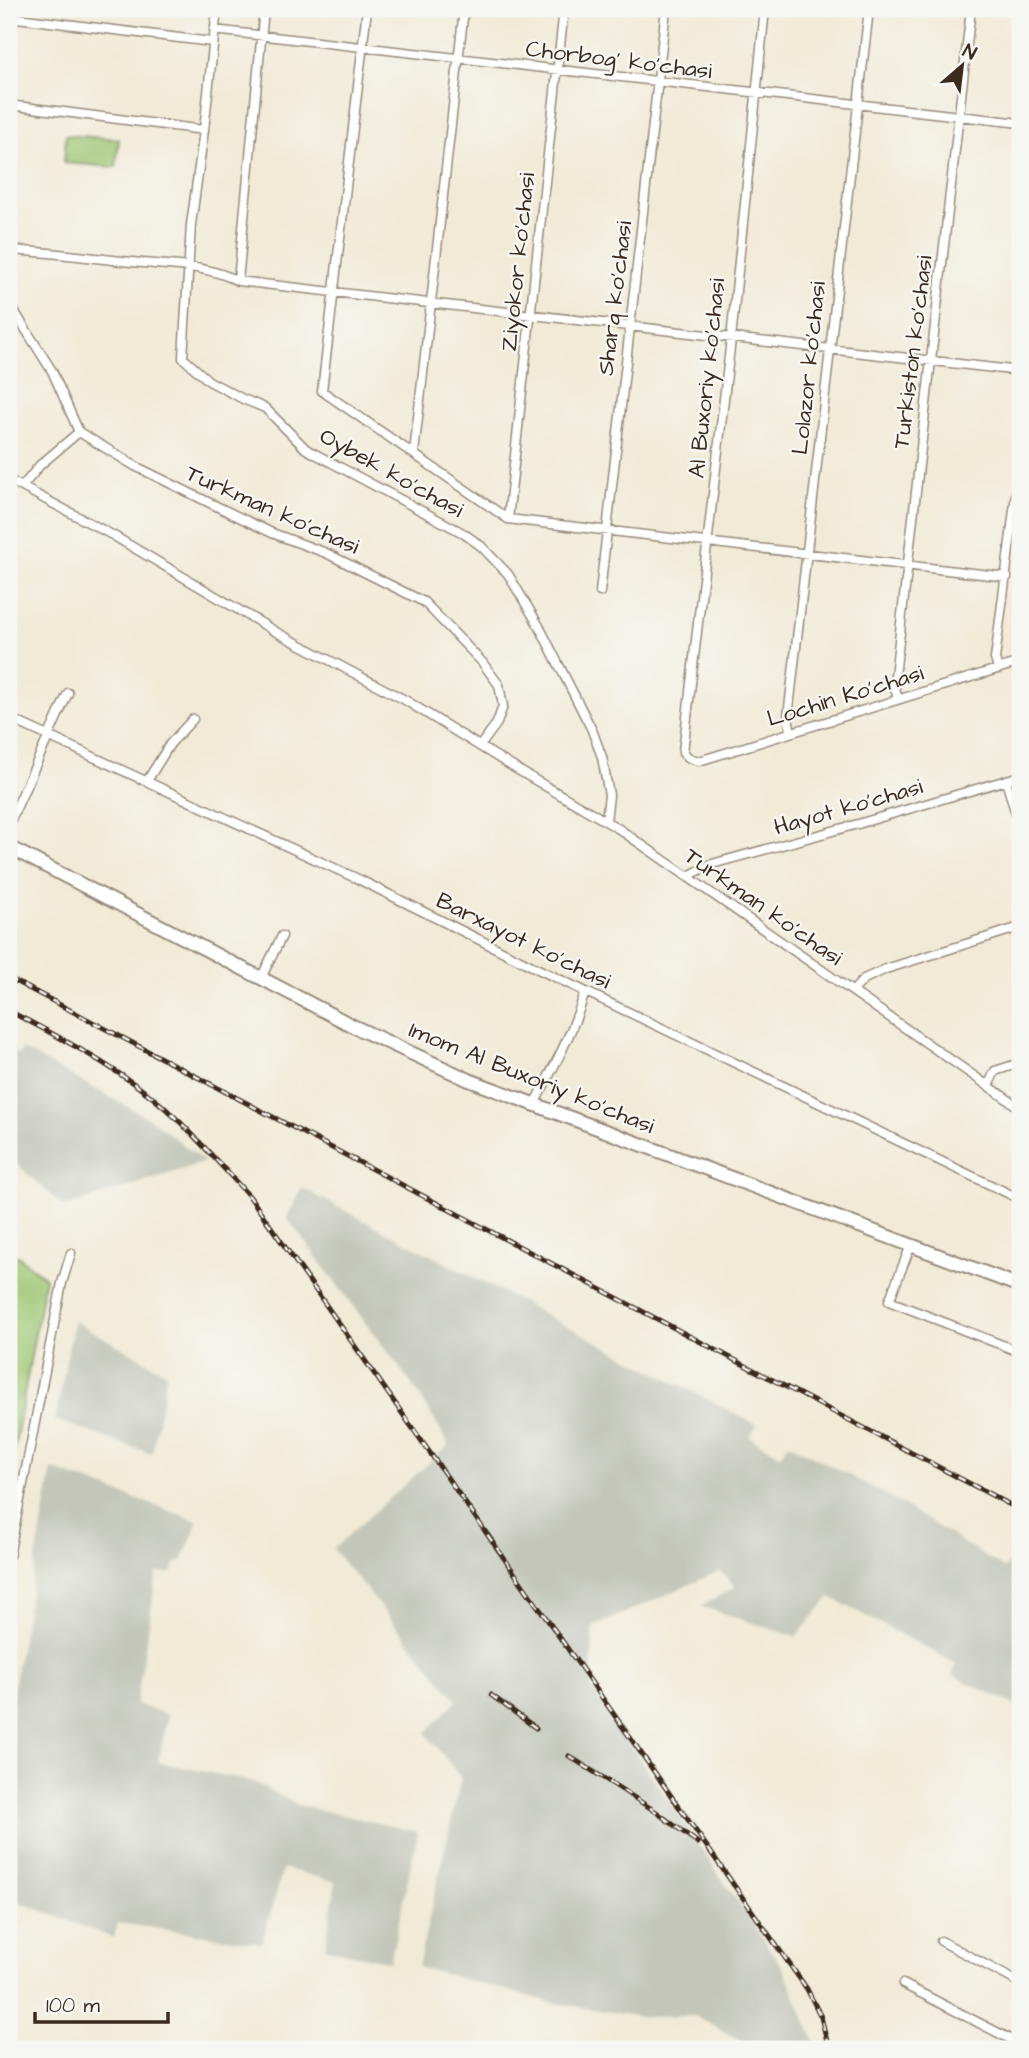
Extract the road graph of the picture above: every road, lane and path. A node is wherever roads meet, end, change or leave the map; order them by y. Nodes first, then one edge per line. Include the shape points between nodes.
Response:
1 (217, 9) edge
2 (264, 9) edge
3 (367, 9) edge
4 (464, 9) edge
5 (564, 9) edge
6 (666, 9) edge
7 (765, 9) edge
8 (869, 9) edge
9 (971, 9) edge
10 (9, 17) edge
11 (214, 30) junction
12 (261, 37) junction
13 (212, 42) junction
14 (362, 49) junction
15 (458, 59) junction
16 (557, 71) junction
17 (658, 83) junction
18 (756, 94) junction
19 (9, 105) edge
20 (856, 106) junction
21 (960, 117) junction
22 (1020, 123) edge
23 (204, 130) junction
24 (9, 250) edge
25 (188, 267) junction
26 (237, 281) junction
27 (335, 292) junction
28 (9, 303) edge
29 (430, 303) junction
30 (531, 315) junction
31 (630, 326) junction
32 (731, 339) junction
33 (830, 348) junction
34 (930, 360) junction
35 (1020, 371) edge
36 (79, 432) junction
37 (414, 453) junction
38 (1020, 463) edge
39 (9, 480) edge
40 (22, 487) junction
41 (508, 519) junction
42 (607, 531) junction
43 (707, 542) junction
44 (806, 554) junction
45 (908, 565) junction
46 (1007, 577) junction
47 (600, 592) dead end
48 (1020, 662) edge
49 (998, 669) junction
50 (68, 693) dead end
51 (898, 699) junction
52 (9, 718) edge
53 (193, 719) dead end
54 (791, 732) junction
55 (48, 736) junction
56 (480, 746) junction
57 (683, 752) joint
58 (1020, 776) edge
59 (1006, 780) junction
60 (147, 781) junction
61 (606, 821) junction
62 (9, 824) edge
63 (1020, 827) edge
64 (9, 847) edge
65 (688, 876) junction
66 (1020, 928) edge
67 (282, 936) dead end
68 (261, 978) junction
69 (853, 991) junction
70 (585, 992) junction
71 (1020, 1063) edge
72 (989, 1084) junction
73 (534, 1104) junction
74 (1020, 1108) edge
75 (1020, 1199) edge
76 (911, 1245) junction
77 (71, 1253) dead end
78 (1020, 1286) edge
79 (1020, 1352) edge
80 (9, 1556) edge
81 (941, 1941) dead end
82 (1020, 1983) edge
83 (903, 1984) dead end
84 (1020, 2044) edge

1 - 11 street, Oybek ko'chasi
2 - 12 street
3 - 14 street
4 - 15 street
5 - 16 street, Ziyokor ko'chasi
6 - 17 street, Sharq ko'chasi
7 - 18 street, Al Buxoriy ko'chasi
8 - 20 street, Lolazor ko'chasi
9 - 21 street, Turkiston ko'chasi
10 - 13 street
11 - 12 street, Chorbog' ko'chasi
11 - 13 street, Oybek ko'chasi
12 - 14 street, Chorbog' ko'chasi
12 - 26 street
13 - 23 street, Oybek ko'chasi
14 - 15 street, Chorbog' ko'chasi
14 - 27 street
15 - 16 street, Chorbog' ko'chasi
15 - 29 street
16 - 17 street, Chorbog' ko'chasi
16 - 30 street, Ziyokor ko'chasi
17 - 18 street, Chorbog' ko'chasi
17 - 31 street, Sharq ko'chasi
18 - 20 street, Chorbog' ko'chasi
18 - 32 street, Al Buxoriy ko'chasi
19 - 23 street
20 - 21 street, Chorbog' ko'chasi
20 - 33 street, Lolazor ko'chasi
21 - 22 street, Chorbog' ko'chasi
21 - 34 street, Turkiston ko'chasi
23 - 25 street, Oybek ko'chasi
24 - 25 street
25 - 26 street via 223,273
25 - 61 street, Oybek ko'chasi via 183,358 209,381 265,408 306,449 463,533 508,574 592,730 609,795
26 - 27 street
27 - 29 street
27 - 37 street via 322,391
28 - 36 street via 52,371
29 - 30 street
29 - 37 street
30 - 31 street
30 - 41 street, Ziyokor ko'chasi
31 - 32 street
31 - 42 street, Sharq ko'chasi
32 - 33 street
32 - 43 street, Al Buxoriy ko'chasi
33 - 34 street
33 - 44 street, Lolazor ko'chasi
34 - 35 street
34 - 45 street, Turkiston ko'chasi
36 - 40 street
36 - 56 street, Turkman ko'chasi via 201,499 424,601 499,685 503,706 498,723
37 - 41 street
38 - 46 street
39 - 40 street, Turkman ko'chasi
40 - 56 street, Turkman ko'chasi
41 - 42 street
42 - 43 street
42 - 47 street, Sharq ko'chasi
43 - 44 street
43 - 57 street, Al Buxoriy ko'chasi
44 - 45 street
44 - 54 street, Lolazor ko'chasi via 788,718
45 - 46 street
45 - 51 street, Turkiston ko'chasi via 894,685
46 - 49 street via 995,659
48 - 49 street, Lochin Ko'chasi
49 - 51 street, Lochin Ko'chasi
50 - 55 street
51 - 54 street, Lochin Ko'chasi
52 - 55 street, Barxayot ko'chasi
53 - 60 street via 170,744
54 - 57 street, Lochin Ko'chasi via 699,761
55 - 60 street, Barxayot ko'chasi
55 - 62 street
56 - 61 street, Turkman ko'chasi
58 - 59 street, Hayot ko'chasi
59 - 63 street
59 - 65 street, Hayot ko'chasi via 712,864
60 - 70 street, Barxayot ko'chasi
61 - 65 street, Turkman ko'chasi
64 - 68 main road, Imom Al Buxoriy ko'chasi
65 - 69 street, Turkman ko'chasi
66 - 69 street via 886,969 864,979
67 - 68 street
68 - 73 main road, Imom Al Buxoriy ko'chasi via 469,1080
69 - 72 street, Turkman ko'chasi
70 - 73 street via 577,1019
70 - 75 street, Barxayot ko'chasi
71 - 72 street via 995,1071
72 - 74 street, Turkman ko'chasi
73 - 76 main road, Imom Al Buxoriy ko'chasi
76 - 78 main road, Imom Al Buxoriy ko'chasi
76 - 79 street via 889,1301
77 - 80 street
81 - 82 street
83 - 84 street

